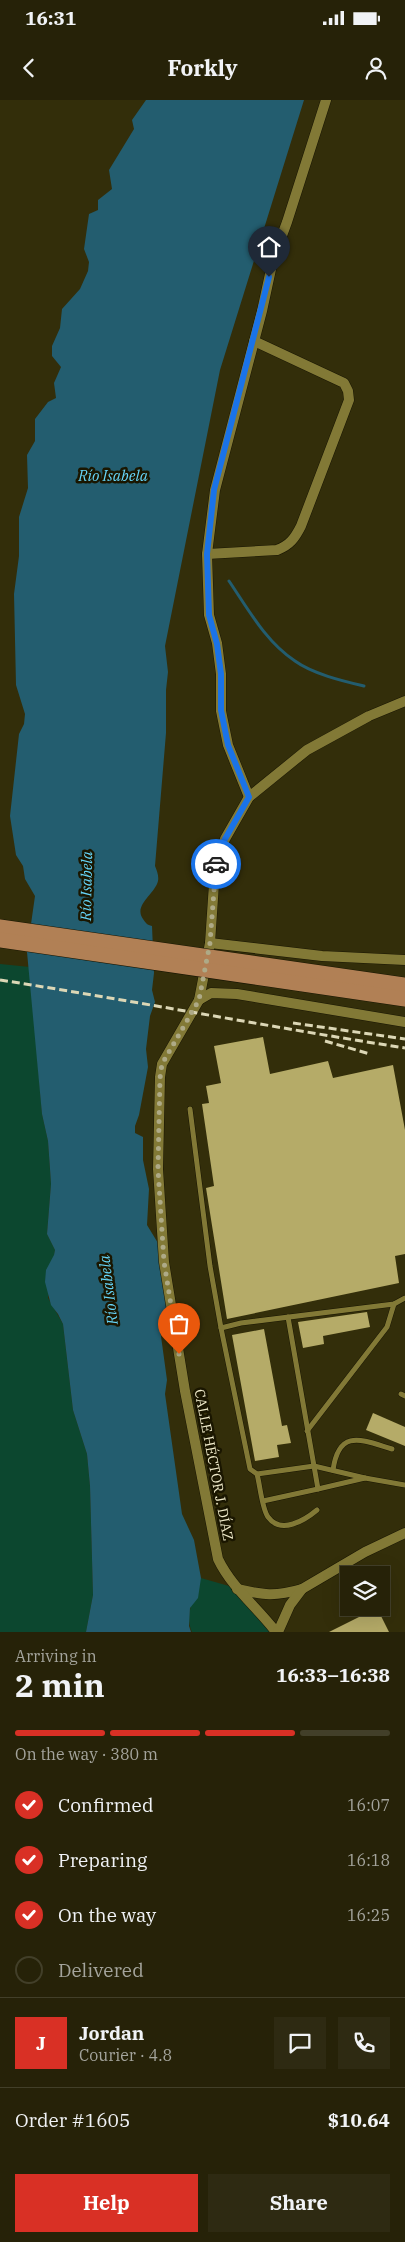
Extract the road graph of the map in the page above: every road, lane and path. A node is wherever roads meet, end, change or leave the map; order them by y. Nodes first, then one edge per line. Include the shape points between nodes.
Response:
1 (326, 100) edge
2 (254, 341) junction
3 (207, 554) junction
4 (405, 701) edge
5 (249, 797) junction
6 (0, 927) edge
7 (0, 940) edge
8 (210, 943) junction
9 (405, 960) edge
10 (405, 985) edge
11 (405, 999) edge
12 (199, 1000) junction
13 (405, 1022) edge
14 (190, 1109) dead end
15 (405, 1298) edge
16 (394, 1304) junction
17 (288, 1317) junction
18 (221, 1328) junction
19 (307, 1431) junction
20 (392, 1448) dead end
21 (314, 1466) junction
22 (333, 1470) junction
23 (257, 1474) junction
24 (365, 1478) junction
25 (405, 1486) edge
26 (318, 1489) junction
27 (263, 1501) junction
28 (317, 1510) dead end
29 (405, 1533) edge
30 (236, 1588) junction
31 (302, 1589) junction
32 (277, 1632) edge

1 - 2 street via 273,260
2 - 3 street via 214,490
2 - 3 street via 344,383 349,400 294,539 277,550
3 - 5 street via 209,615 221,674 221,710 228,745
4 - 5 street, CALLE HÉCTOR J. DÍAZ via 369,716 308,750
5 - 8 street, CALLE HÉCTOR J. DÍAZ via 225,839 215,869
6 - 10 main road, bridge
7 - 11 main road, bridge
8 - 9 street via 322,956
8 - 12 street, CALLE HÉCTOR J. DÍAZ
12 - 13 street via 211,993 237,994
12 - 30 street, CALLE HÉCTOR J. DÍAZ via 162,1064 160,1078 159,1178 164,1262 218,1559
14 - 18 lane
15 - 16 lane
16 - 17 lane
16 - 19 lane via 387,1327
17 - 18 lane
17 - 19 lane
18 - 23 lane via 250,1469
19 - 21 lane
20 - 22 lane via 350,1440 335,1454
21 - 22 lane
21 - 23 lane
21 - 26 lane
22 - 24 lane
23 - 27 lane
24 - 25 lane
24 - 26 lane
26 - 27 lane
27 - 28 lane via 268,1517 277,1524 288,1525 304,1520
29 - 31 street
30 - 31 street via 279,1595
30 - 32 street, CALLE HÉCTOR J. DÍAZ
31 - 32 street

